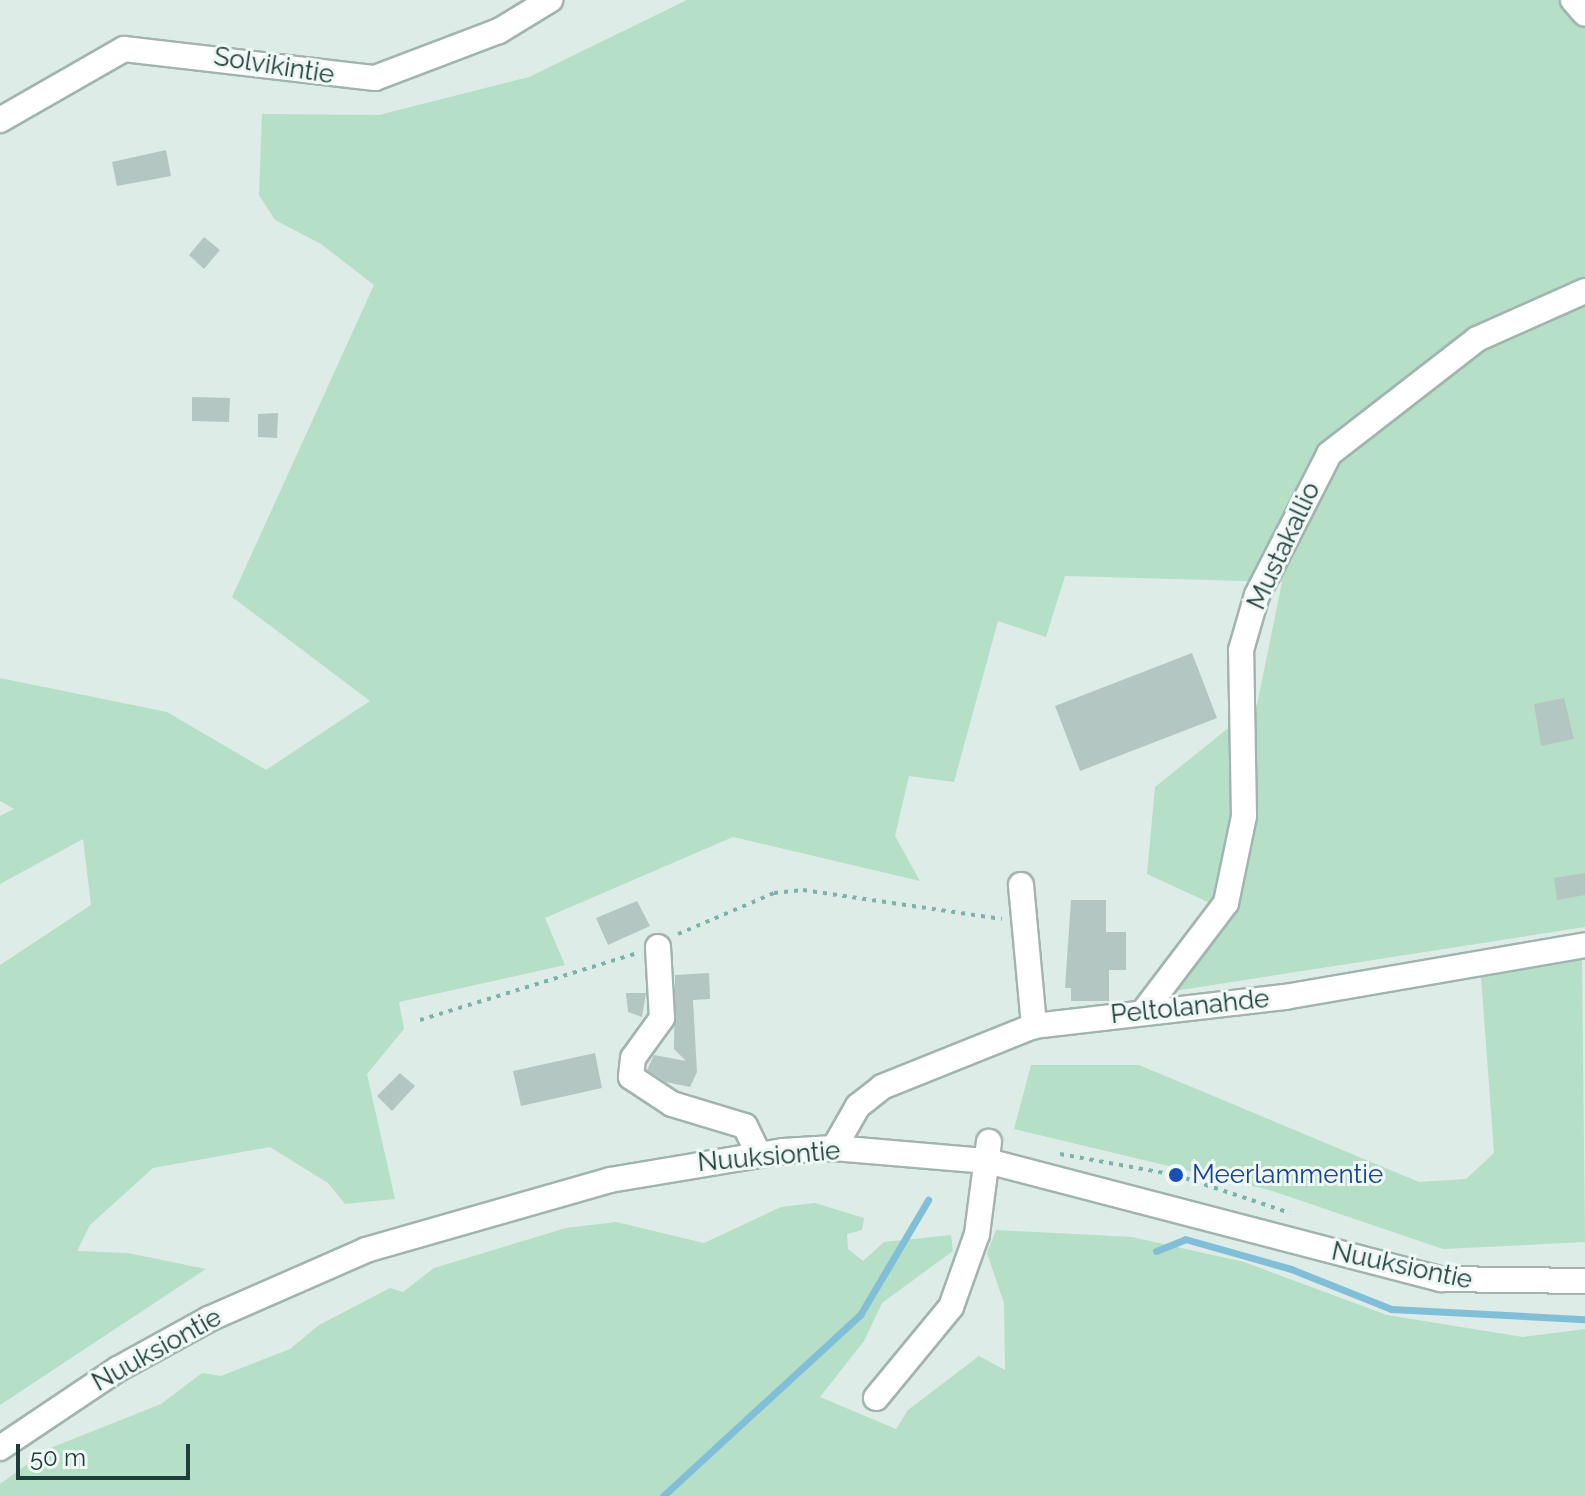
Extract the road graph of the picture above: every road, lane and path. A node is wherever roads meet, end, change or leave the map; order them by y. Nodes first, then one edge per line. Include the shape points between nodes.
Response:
1 (550, 0) edge
2 (1573, 0) edge
3 (1585, 14) edge
4 (0, 120) edge
5 (1585, 291) edge
6 (1021, 885) dead end
7 (1028, 923) junction
8 (1585, 945) edge
9 (658, 947) junction
10 (1144, 1011) junction
11 (420, 1020) dead end
12 (1034, 1026) junction
13 (834, 1148) junction
14 (988, 1151) junction
15 (1047, 1152) dead end
16 (758, 1153) junction
17 (1293, 1215) dead end
18 (1585, 1281) edge
19 (876, 1398) dead end
20 (0, 1448) edge

1 - 4 street, Solvikintie via 499,31 375,78 124,49
2 - 3 street
5 - 10 street, Mustakallio via 1477,339 1329,454 1257,595 1241,650 1244,816 1226,903
6 - 7 street
7 - 9 path via 803,890 774,893
7 - 12 street
8 - 10 street, Peltolanahde via 1285,997
9 - 11 path
9 - 16 street via 662,1018 633,1058 631,1077 672,1104 745,1126
10 - 12 street, Peltolanahde
12 - 13 street, Peltolanahde via 882,1087 858,1106
13 - 14 street, Nuuksiontie
13 - 16 street, Nuuksiontie
14 - 18 street, Nuuksiontie via 1441,1279
14 - 19 street via 977,1234 951,1307
15 - 17 path via 1176,1175
16 - 20 street, Nuuksiontie via 543,1196 366,1250 209,1319 118,1369

